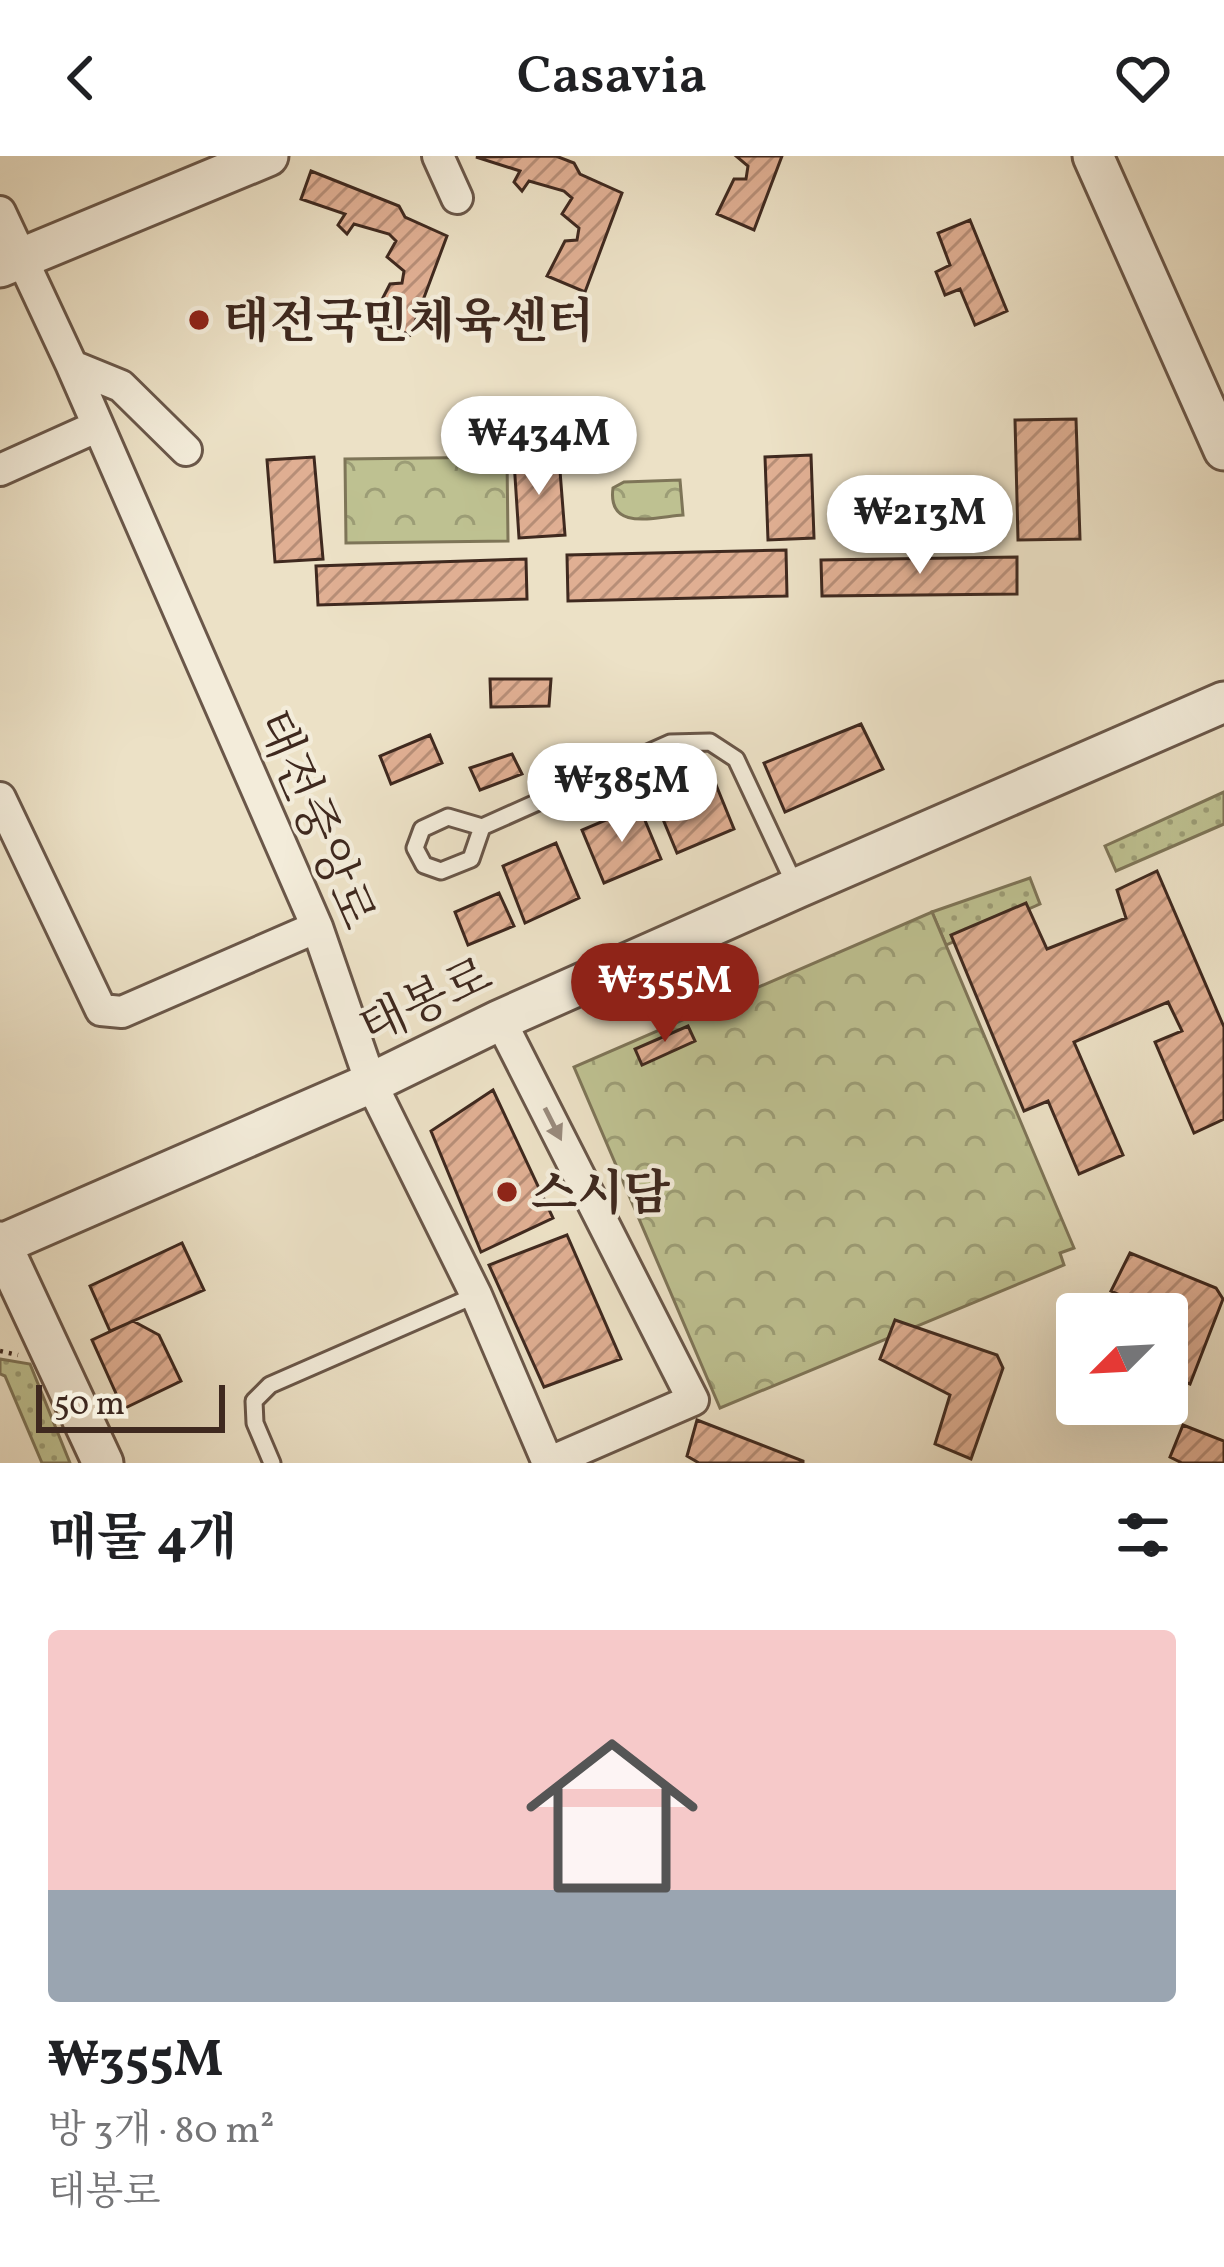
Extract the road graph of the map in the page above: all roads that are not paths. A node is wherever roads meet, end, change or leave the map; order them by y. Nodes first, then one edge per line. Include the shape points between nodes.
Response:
1 (268, 156) edge
2 (439, 156) edge
3 (1094, 156) edge
4 (457, 198) dead end
5 (0, 212) edge
6 (10, 263) edge
7 (72, 366) junction
8 (98, 426) junction
9 (1224, 449) edge
10 (186, 450) dead end
11 (0, 470) edge
12 (1224, 702) edge
13 (0, 798) edge
14 (482, 827) dead end
15 (796, 888) junction
16 (317, 927) junction
17 (500, 1020) junction
18 (370, 1083) junction
19 (0, 1244) edge
20 (476, 1295) junction
21 (104, 1463) edge
22 (272, 1463) edge
23 (548, 1463) edge

1 - 6 street
2 - 4 street
3 - 9 street
5 - 6 street, 태전중앙로
6 - 7 street, 태전중앙로
7 - 8 street, 태전중앙로
7 - 10 street via 121,386
8 - 11 street
8 - 16 street, 태전중앙로
12 - 15 street, 태봉로
13 - 16 street via 101,1010 122,1012
14 - 15 lane via 670,743 710,742 736,759
15 - 17 street, 태봉로
16 - 18 street, 태전중앙로
17 - 18 street, 태봉로
17 -> 23 street via 692,1400
18 - 19 street, 태봉로
18 - 20 street, 태전중앙로
19 - 21 street
20 - 22 lane via 270,1385 254,1401
20 - 23 street, 태전중앙로

